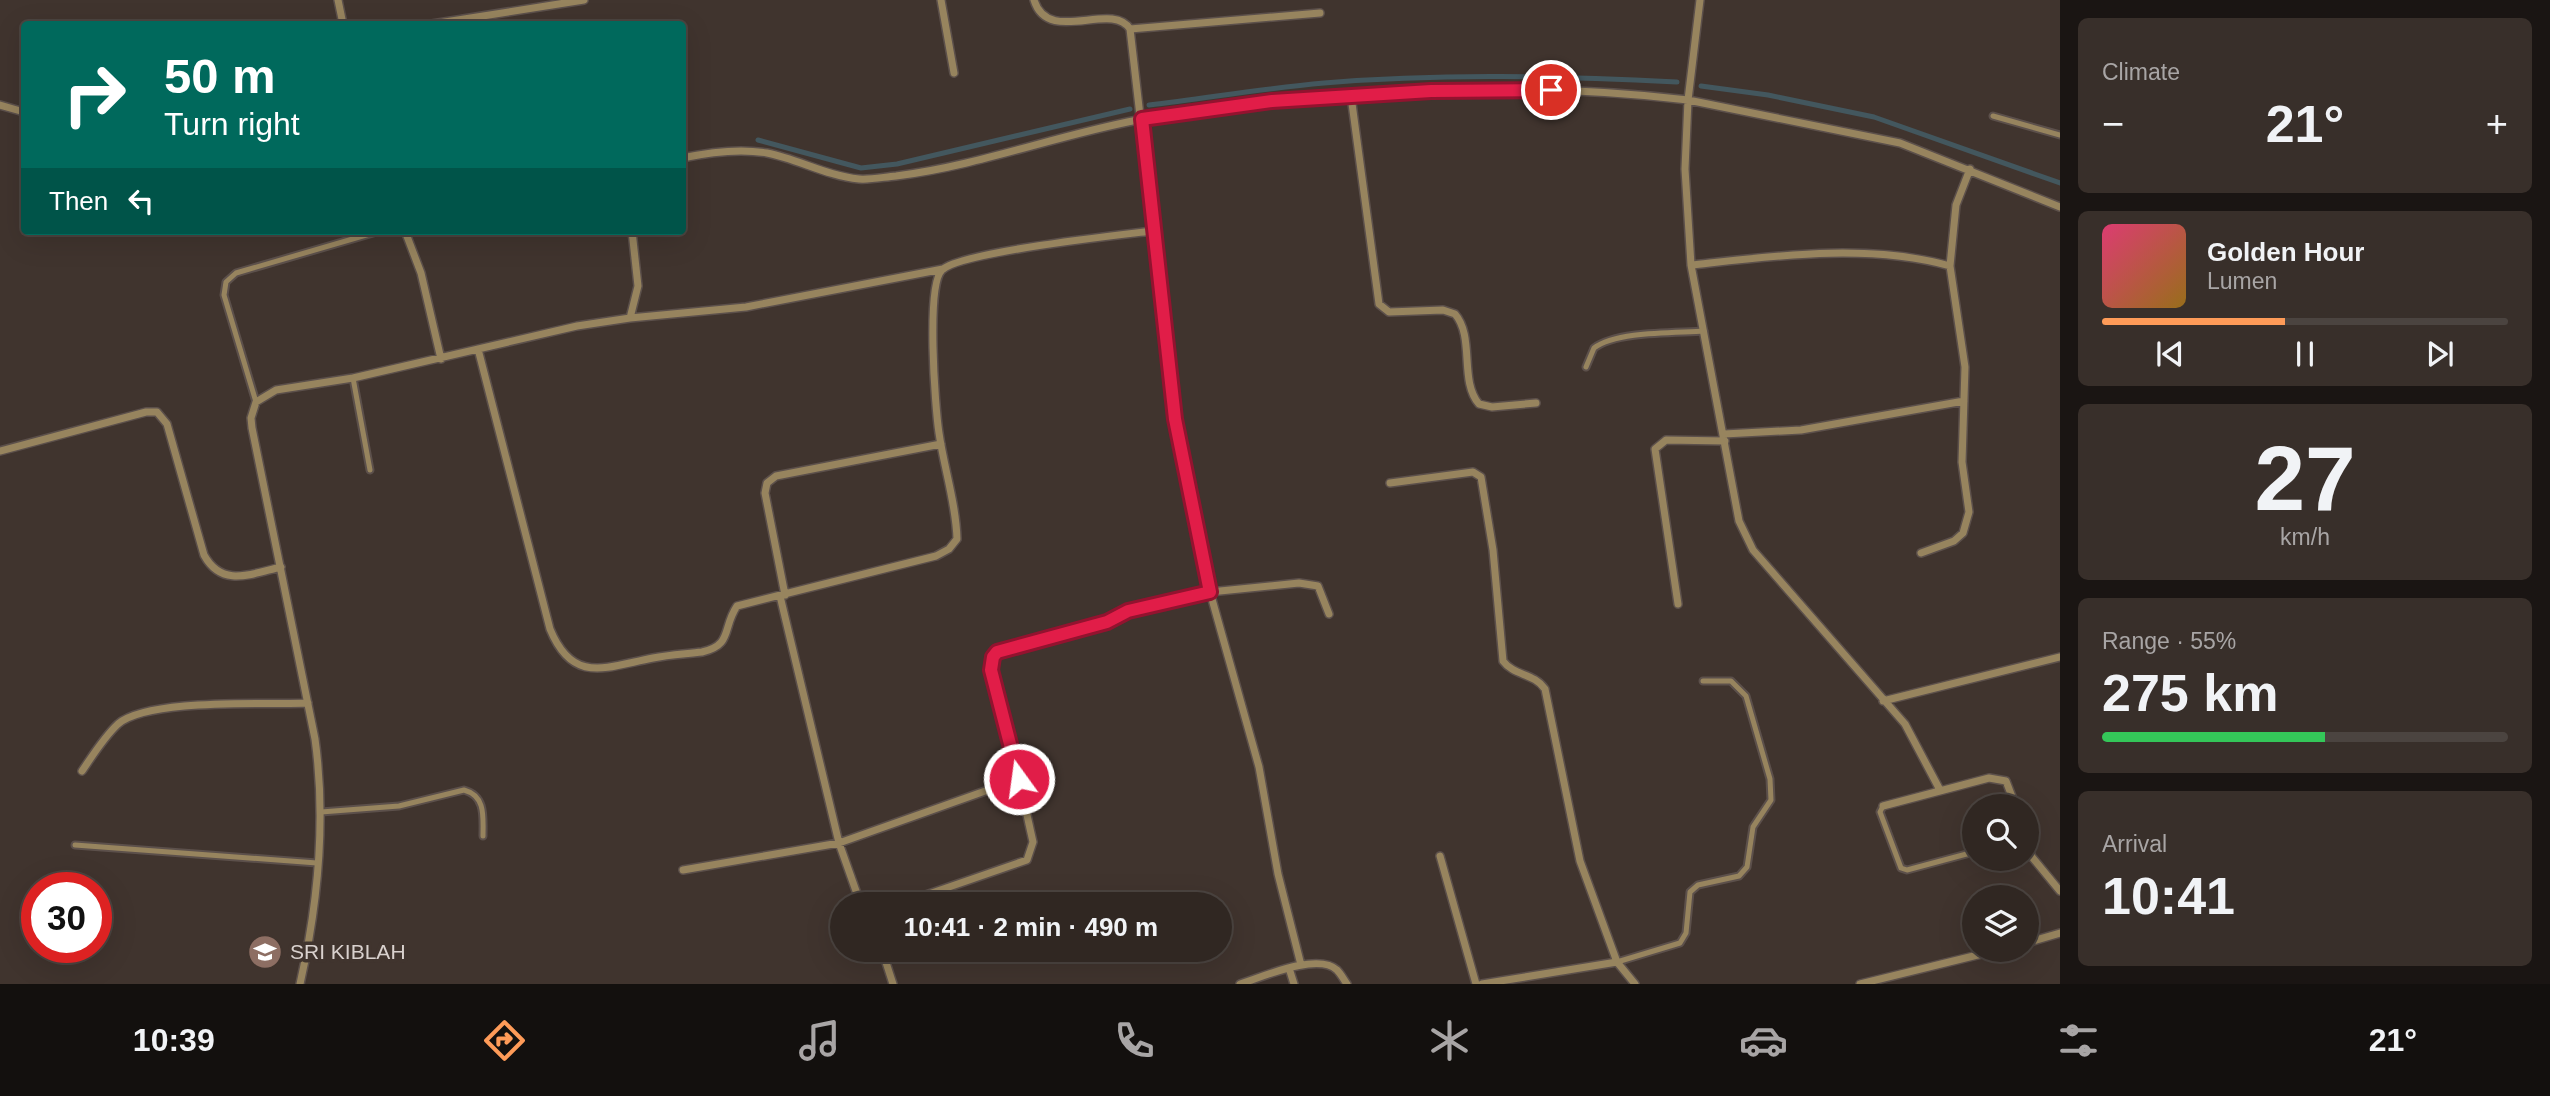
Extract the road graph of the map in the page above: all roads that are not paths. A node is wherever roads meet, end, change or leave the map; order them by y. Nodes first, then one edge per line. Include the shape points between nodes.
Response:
1 (338, 0) edge
2 (584, 0) edge
3 (941, 0) edge
4 (1034, 0) edge
5 (1700, 0) edge
6 (562, 2) edge
7 (1320, 13) dead end
8 (342, 21) edge
9 (450, 21) edge
10 (1130, 29) junction
11 (954, 73) dead end
12 (1351, 96) junction
13 (1688, 100) junction
14 (0, 105) edge
15 (21, 110) edge
16 (1993, 116) dead end
17 (1142, 119) junction
18 (2060, 135) edge
19 (686, 157) edge
20 (1970, 169) junction
21 (2060, 207) edge
22 (1152, 231) junction
23 (366, 235) edge
24 (407, 235) edge
25 (632, 235) edge
26 (1691, 265) junction
27 (1950, 266) junction
28 (943, 269) junction
29 (630, 318) junction
30 (1704, 331) junction
31 (478, 349) junction
32 (441, 359) junction
33 (1586, 367) dead end
34 (353, 378) junction
35 (1964, 401) junction
36 (256, 402) junction
37 (1536, 403) dead end
38 (1725, 438) junction
39 (941, 444) junction
40 (0, 450) edge
41 (370, 470) dead end
42 (1390, 482) dead end
43 (1921, 553) dead end
44 (281, 567) junction
45 (1210, 592) junction
46 (782, 596) junction
47 (1678, 604) dead end
48 (1329, 614) dead end
49 (2060, 657) edge
50 (1703, 681) dead end
51 (1883, 701) junction
52 (308, 704) junction
53 (82, 771) dead end
54 (1019, 779) junction
55 (1940, 790) junction
56 (2012, 794) edge
57 (1883, 806) joint
58 (321, 812) junction
59 (483, 836) dead end
60 (839, 843) junction
61 (75, 845) dead end
62 (1962, 855) edge
63 (1440, 856) dead end
64 (317, 863) junction
65 (2039, 866) edge
66 (682, 870) dead end
67 (2060, 891) edge
68 (856, 892) edge
69 (935, 892) edge
70 (2060, 933) edge
71 (2039, 939) edge
72 (1962, 959) edge
73 (886, 962) edge
74 (1617, 962) junction
75 (1301, 965) junction
76 (1289, 968) junction
77 (300, 984) edge
78 (893, 984) edge
79 (1240, 984) edge
80 (1294, 984) edge
81 (1348, 984) edge
82 (1476, 984) edge
83 (1482, 984) edge
84 (1634, 984) edge
85 (1860, 984) edge

1 - 8 street
2 - 6 street
3 - 11 street
4 - 10 street via 1038,11 1056,21 1116,19
5 - 13 street
6 - 9 street
7 - 10 street
10 - 17 street
12 - 13 street via 1575,90
12 - 17 street via 1272,101
12 - 37 street via 1379,304 1389,312 1443,310 1455,314 1479,404
13 - 20 street via 1899,143
13 - 26 street via 1685,169
14 - 15 street
16 - 18 lane
17 - 19 street via 951,165 859,179 764,153 732,151
17 - 22 street
20 - 21 street
20 - 27 street via 1956,205
22 - 28 street via 965,259
22 - 45 street via 1175,419
23 - 36 lane via 236,273 226,282 224,295
24 - 32 street via 421,273
25 - 29 street via 638,286
26 - 27 street via 1824,255 1892,257
26 - 30 street
27 - 35 street via 1965,367
28 - 29 street via 746,307
28 - 39 street via 934,284 933,312
29 - 31 street
30 - 33 lane via 1605,342 1594,348
30 - 38 street
31 - 32 street
31 - 46 street via 550,629 567,659 595,669 715,649 724,641 729,617 737,607
32 - 34 street
34 - 36 street via 276,390
34 - 41 lane
35 - 38 street via 1801,430
35 - 43 street via 1967,523 1954,541
36 - 44 street via 252,428
38 - 47 street via 1666,440 1655,449
38 - 51 street via 1739,521 1753,550
39 - 46 street via 957,539 949,549 870,575
39 - 46 street via 776,476 767,483
40 - 44 street via 157,412 167,424 212,569 223,576 236,576
42 - 74 street via 1473,472 1481,477 1503,661 1509,669 1539,681 1545,690 1580,861
44 - 52 street
45 - 48 street via 1299,583 1318,586
45 - 54 street via 1128,611 1107,622 997,652 991,670
45 - 75 street via 1259,767 1278,874
46 - 60 street
49 - 51 street
50 - 74 lane via 1731,681 1746,696 1770,779 1771,800 1753,827 1747,866 1739,876 1690,891 1681,943
51 - 55 street via 1905,724
52 - 53 street via 141,712 120,723
52 - 58 street
54 - 60 street
54 - 69 street via 1033,842 1027,860
55 - 56 street via 1998,778 2006,781
55 - 57 street
57 - 62 lane via 1880,811 1901,868
58 - 59 lane via 398,806 464,790 475,793 481,802
58 - 64 street
60 - 66 street
60 - 68 street
61 - 64 lane
63 - 82 street
64 - 77 street
65 - 67 street
70 - 71 street
72 - 85 street
73 - 78 street
74 - 83 street
74 - 84 street
75 - 76 street
75 - 81 street via 1336,969
76 - 79 street
76 - 80 street

